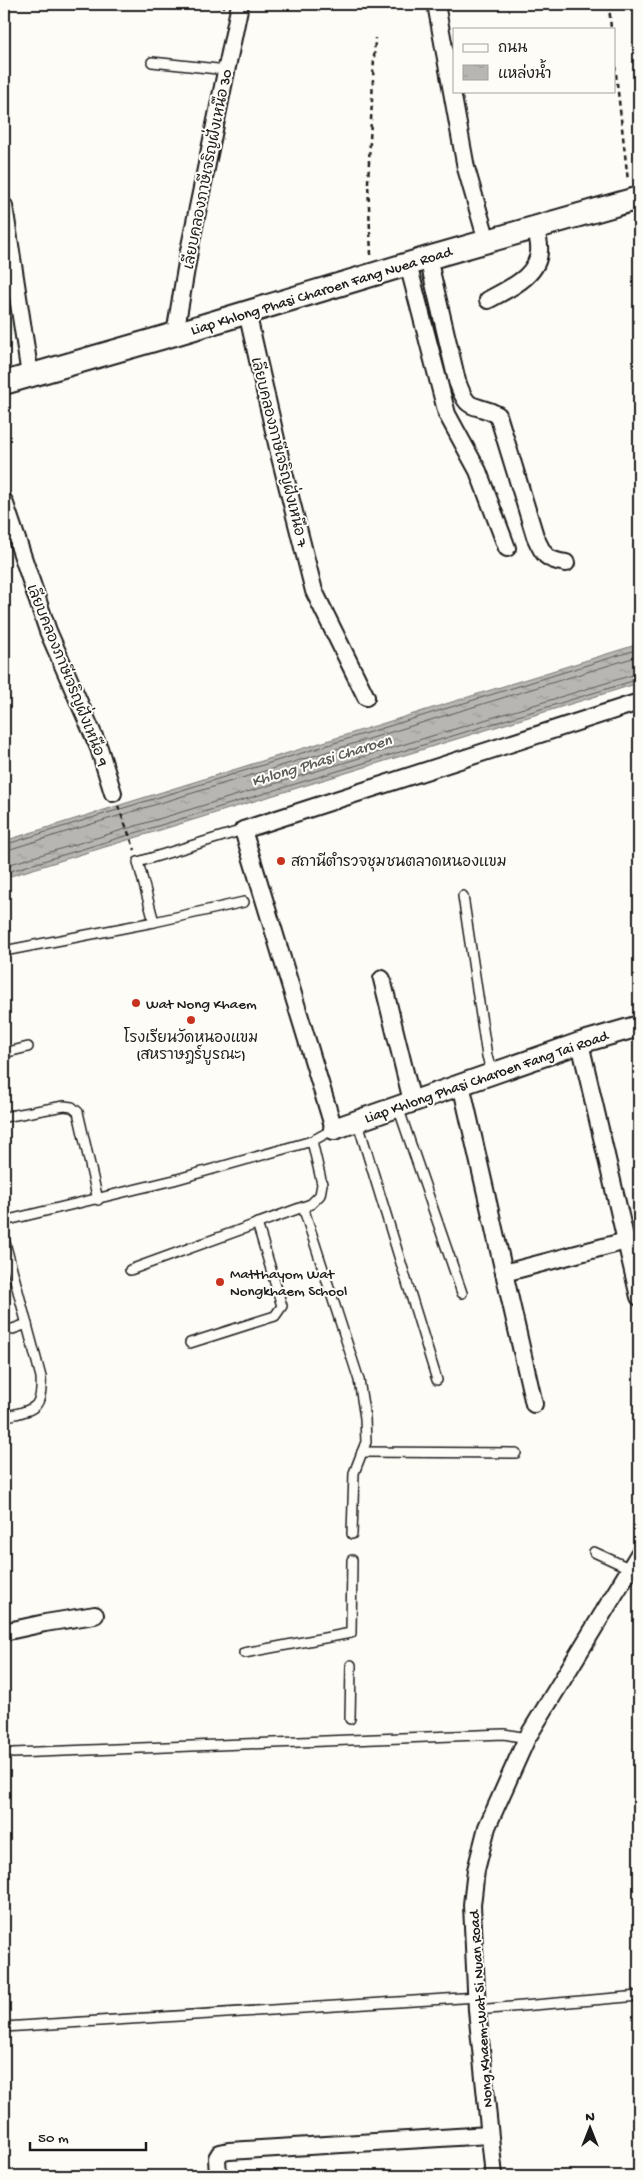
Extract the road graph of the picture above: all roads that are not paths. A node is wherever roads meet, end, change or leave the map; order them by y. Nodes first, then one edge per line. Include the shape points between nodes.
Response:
1 (436, 4) edge
2 (240, 6) edge
3 (152, 62) dead end
4 (226, 70) junction
5 (635, 199) edge
6 (4, 206) edge
7 (535, 227) junction
8 (487, 241) junction
9 (418, 261) junction
10 (488, 300) dead end
11 (247, 312) junction
12 (175, 334) junction
13 (30, 374) junction
14 (4, 383) edge
15 (4, 501) edge
16 (507, 548) dead end
17 (566, 563) dead end
18 (366, 696) dead end
19 (639, 702) edge
20 (113, 793) road end
21 (243, 830) junction
22 (463, 896) dead end
23 (244, 902) dead end
24 (154, 922) junction
25 (4, 951) edge
26 (382, 979) dead end
27 (639, 1026) edge
28 (580, 1044) junction
29 (28, 1047) dead end
30 (4, 1053) edge
31 (492, 1074) junction
32 (461, 1084) junction
33 (405, 1104) junction
34 (4, 1117) edge
35 (357, 1120) junction
36 (334, 1129) junction
37 (312, 1141) junction
38 (98, 1200) junction
39 (303, 1207) junction
40 (4, 1221) edge
41 (257, 1223) junction
42 (4, 1239) edge
43 (626, 1241) junction
44 (130, 1270) dead end
45 (504, 1273) junction
46 (462, 1293) dead end
47 (639, 1297) edge
48 (27, 1324) junction
49 (4, 1332) edge
50 (190, 1343) dead end
51 (436, 1380) dead end
52 (534, 1404) dead end
53 (4, 1417) edge
54 (362, 1452) junction
55 (516, 1453) dead end
56 (352, 1534) dead end
57 (594, 1552) dead end
58 (639, 1554) edge
59 (352, 1560) dead end
60 (631, 1569) junction
61 (95, 1615) dead end
62 (4, 1632) edge
63 (244, 1653) dead end
64 (351, 1665) dead end
65 (350, 1719) dead end
66 (527, 1738) junction
67 (12, 1753) dead end
68 (639, 1996) edge
69 (477, 2004) junction
70 (4, 2027) edge
71 (490, 2135) junction
72 (218, 2176) edge
73 (494, 2176) edge

1 - 8 street via 466,168
2 - 4 street, เลียบคลองภาษีเจริญฝั่งเหนือ 30
3 - 4 lane
4 - 12 street, เลียบคลองภาษีเจริญฝั่งเหนือ 30
5 - 7 main road, Liap Khlong Phasi Charoen Fang Nuea Road
6 - 13 street
7 - 8 main road, Liap Khlong Phasi Charoen Fang Nuea Road
7 - 10 street via 540,247 538,260 520,283
8 - 9 main road, Liap Khlong Phasi Charoen Fang Nuea Road
9 - 11 main road, Liap Khlong Phasi Charoen Fang Nuea Road
9 - 16 street via 447,414 478,471
9 - 17 street via 463,399 476,409 498,415 543,554 552,561
11 - 12 main road, Liap Khlong Phasi Charoen Fang Nuea Road
11 - 18 street, เลียบคลองภาษีเจริญฝั่งเหนือ 7 via 314,591
12 - 13 main road, Liap Khlong Phasi Charoen Fang Nuea Road
13 - 14 main road, Liap Khlong Phasi Charoen Fang Nuea Road
15 - 20 street, เลียบคลองภาษีเจริญฝั่งเหนือ 9 via 48,631 99,748
19 - 21 street
21 - 24 lane via 138,862
21 - 36 street
22 - 31 lane
23 - 24 lane
24 - 25 lane
26 - 33 street
27 - 28 street, Liap Khlong Phasi Charoen Fang Tai Road
28 - 31 street, Liap Khlong Phasi Charoen Fang Tai Road
28 - 43 street
29 - 30 lane
31 - 32 street, Liap Khlong Phasi Charoen Fang Tai Road
32 - 33 street, Liap Khlong Phasi Charoen Fang Tai Road
32 - 45 street
33 - 35 street, Liap Khlong Phasi Charoen Fang Tai Road
33 - 46 lane
34 - 38 lane via 64,1106 78,1112
35 - 36 street, Liap Khlong Phasi Charoen Fang Tai Road
35 - 51 lane
36 - 37 lane
37 - 38 lane
37 - 39 lane via 322,1184 320,1195
38 - 40 lane
39 - 41 lane
39 - 54 lane via 358,1380 365,1418 366,1442
41 - 44 lane
41 - 50 lane via 282,1306 275,1316
42 - 48 lane
43 - 45 street
43 - 47 street
45 - 52 street
48 - 49 lane
48 - 53 lane via 41,1377 42,1394 32,1409
54 - 55 lane
54 - 56 lane via 354,1473
57 - 60 lane
58 - 60 street, Nong Khaem-Wat Si Nuan Road
59 - 63 lane via 351,1637
60 - 66 street, Nong Khaem-Wat Si Nuan Road
61 - 62 street
64 - 65 lane
66 - 67 lane via 504,1734
66 - 69 street, Nong Khaem-Wat Si Nuan Road via 487,1827 476,1870 472,1905
68 - 69 lane
69 - 70 lane
69 - 71 street, Nong Khaem-Wat Si Nuan Road
71 - 72 street via 229,2151 220,2153 217,2158
71 - 73 street, Nong Khaem-Wat Si Nuan Road

